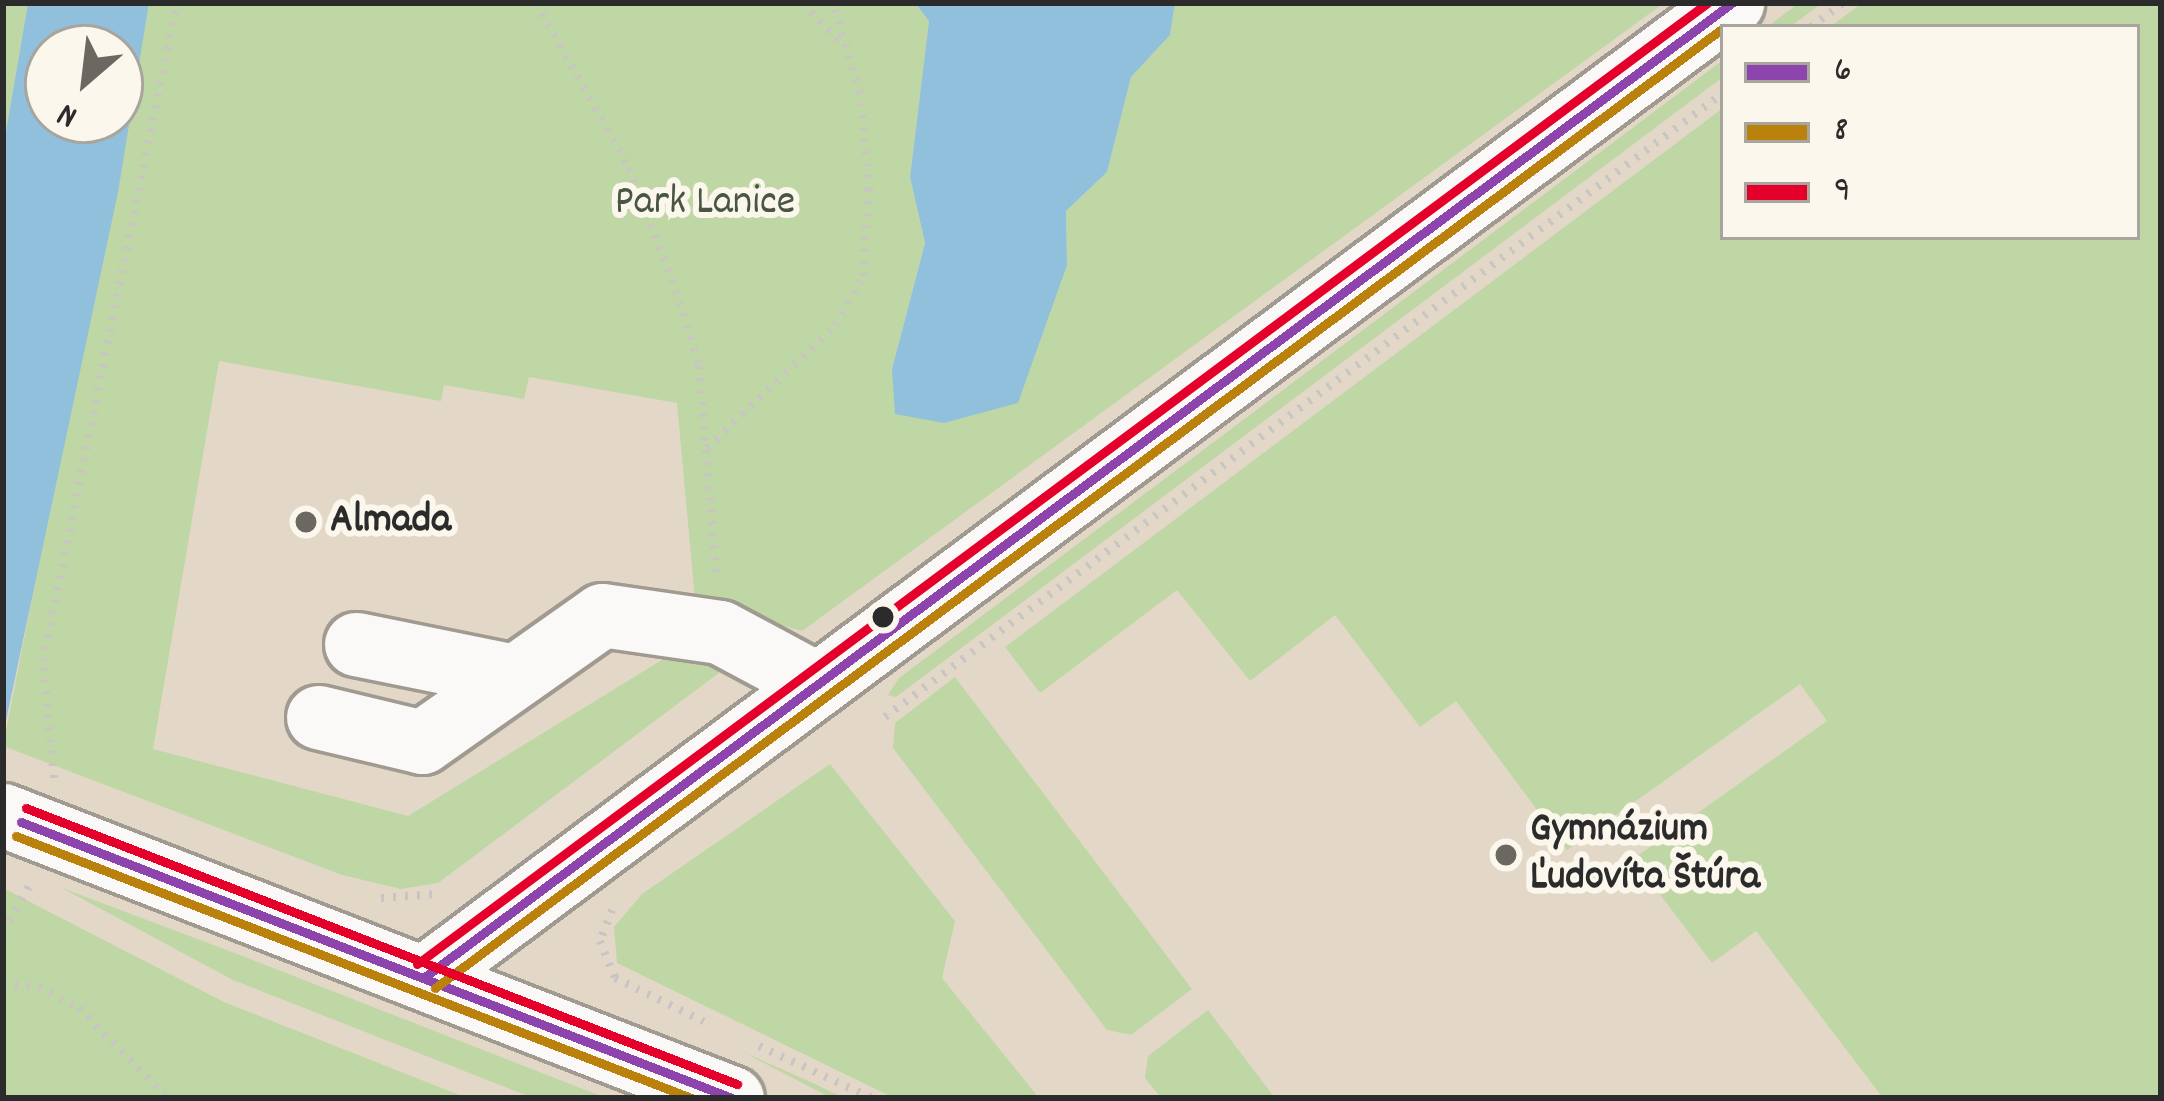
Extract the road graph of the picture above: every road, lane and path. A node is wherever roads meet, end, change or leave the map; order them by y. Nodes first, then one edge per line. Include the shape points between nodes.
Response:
1 (178, 3) edge
2 (536, 3) edge
3 (803, 3) edge
4 (833, 3) edge
5 (1732, 3) edge
6 (1843, 3) edge
7 (1815, 24) edge
8 (841, 44) junction
9 (1720, 95) edge
10 (706, 448) junction
11 (720, 632) junction
12 (356, 644) dead end
13 (43, 661) dead end
14 (514, 676) junction
15 (817, 684) junction
16 (318, 717) dead end
17 (885, 717) dead end
18 (76, 785) dead end
19 (20, 802) edge
20 (446, 891) dead end
21 (376, 897) dead end
22 (621, 900) dead end
23 (426, 976) junction
24 (3, 984) edge
25 (716, 1027) dead end
26 (742, 1071) edge
27 (167, 1098) edge
28 (872, 1098) edge

1 - 13 path
2 - 10 path via 629,168 699,366
3 - 8 path
4 - 8 path
5 - 15 street
6 - 7 path
8 - 10 path via 860,93 863,276 836,325
9 - 17 path
10 - 11 path
11 - 14 street via 602,615
11 - 15 street
12 - 14 street
14 - 16 street via 422,742
15 - 23 street
18 - 19 path
19 - 23 street
20 - 21 path via 402,901
22 - 25 path via 600,941 615,978
23 - 26 street
24 - 27 path via 39,987 79,1008
26 - 28 path

